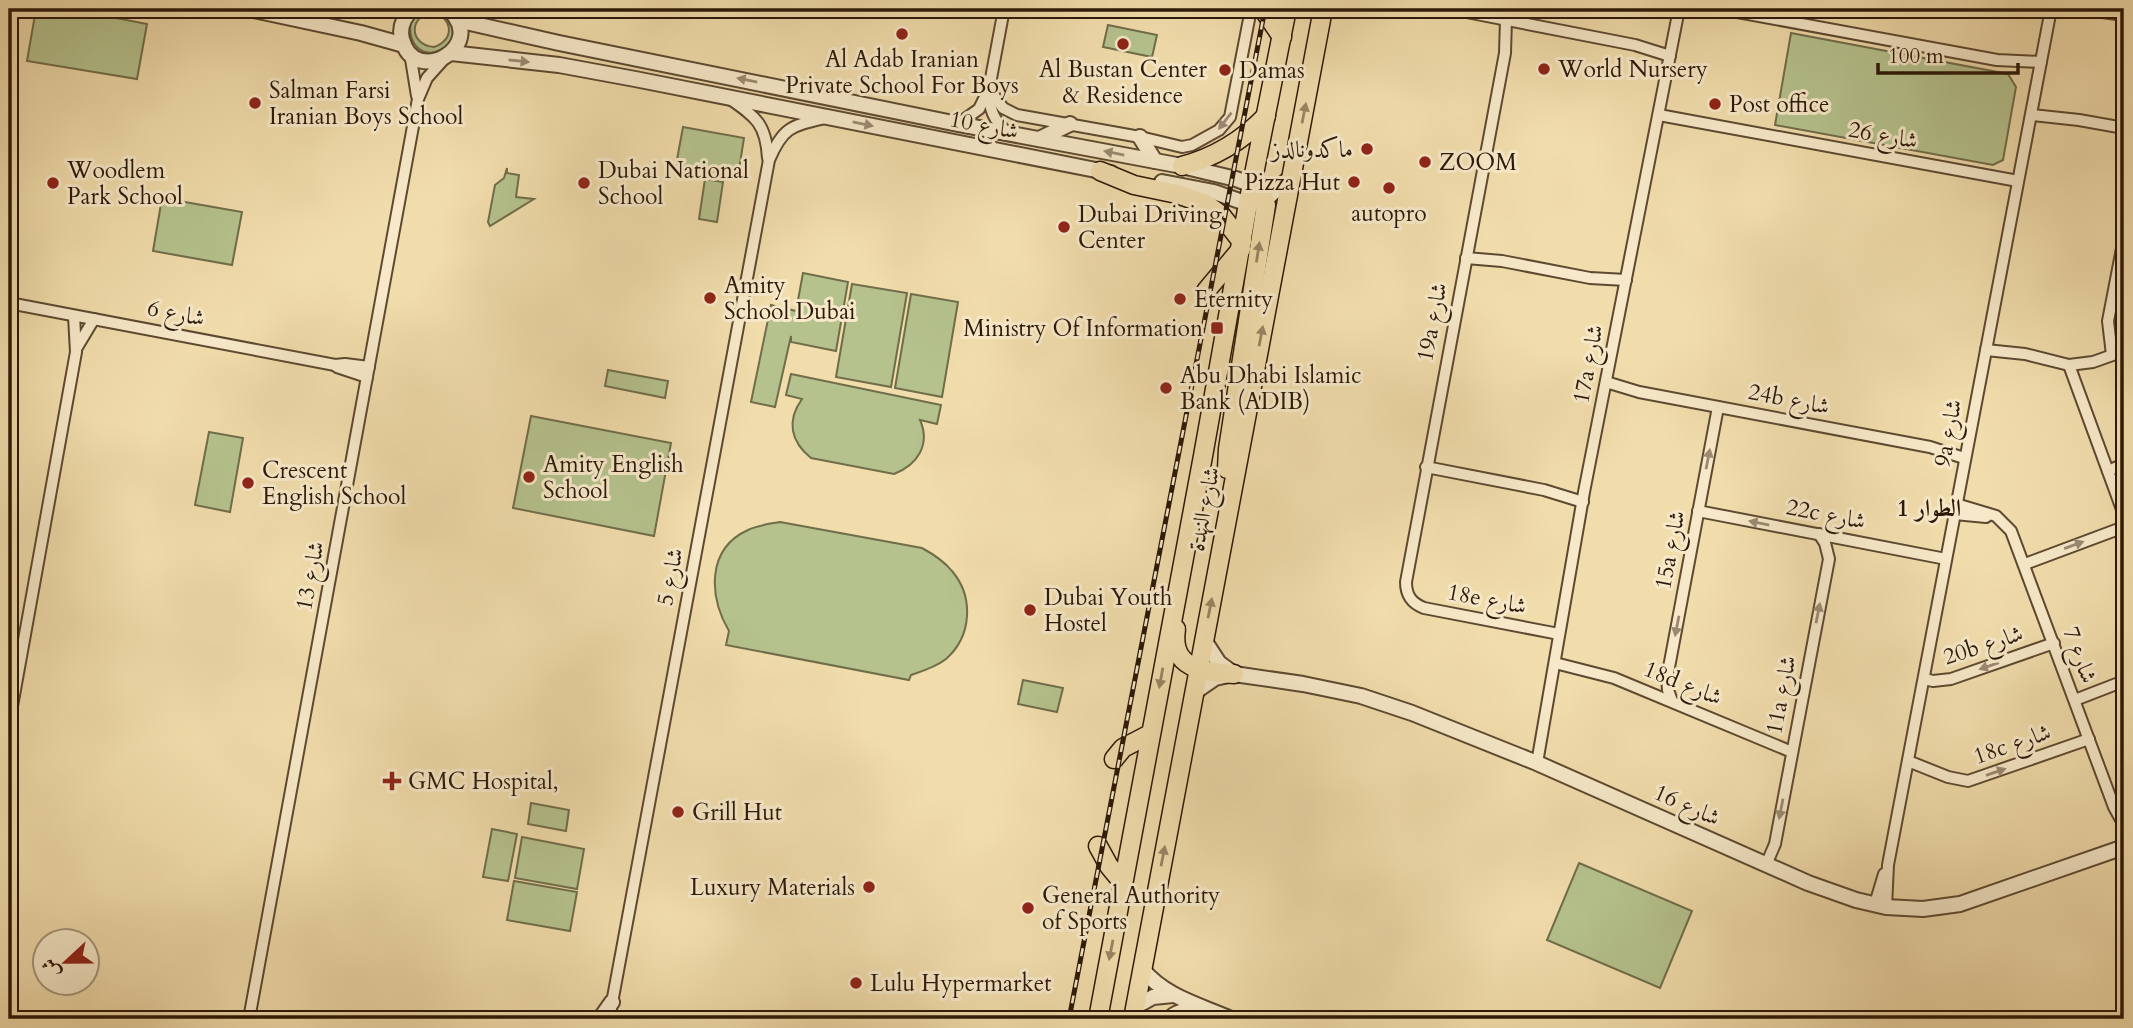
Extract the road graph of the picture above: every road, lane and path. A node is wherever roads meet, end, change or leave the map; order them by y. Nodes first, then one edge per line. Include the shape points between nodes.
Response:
1 (249, 9) edge
2 (412, 9) edge
3 (1004, 9) edge
4 (1251, 9) edge
5 (1263, 9) edge
6 (1287, 9) edge
7 (1323, 9) edge
8 (1451, 9) edge
9 (1679, 9) edge
10 (1721, 9) edge
11 (2051, 9) edge
12 (2081, 9) edge
13 (2089, 9) edge
14 (451, 12) edge
15 (2124, 15) edge
16 (1511, 20) junction
17 (1282, 37) junction
18 (407, 49) junction
19 (1671, 51) junction
20 (448, 55) junction
21 (2040, 67) junction
22 (989, 89) junction
23 (418, 99) junction
24 (729, 99) junction
25 (2033, 111) junction
26 (1659, 115) junction
27 (828, 117) junction
28 (1266, 117) junction
29 (958, 124) junction
30 (1070, 124) junction
31 (2124, 128) edge
32 (1008, 133) junction
33 (1140, 137) junction
34 (1039, 139) junction
35 (769, 160) junction
36 (1155, 161) junction
37 (1182, 166) junction
38 (1100, 171) junction
39 (1292, 177) junction
40 (2018, 181) junction
41 (1246, 183) junction
42 (1250, 201) junction
43 (2124, 238) edge
44 (1242, 245) junction
45 (1466, 254) junction
46 (1625, 284) junction
47 (1206, 291) dead end
48 (9, 303) edge
49 (74, 316) junction
50 (94, 319) junction
51 (1987, 344) junction
52 (76, 349) junction
53 (2124, 351) edge
54 (2112, 355) junction
55 (2069, 365) junction
56 (368, 372) junction
57 (1606, 386) junction
58 (1718, 407) junction
59 (1965, 454) junction
60 (1203, 456) junction
61 (2124, 464) edge
62 (1426, 467) junction
63 (2108, 471) junction
64 (1583, 497) junction
65 (1955, 509) junction
66 (1698, 511) junction
67 (1228, 514) junction
68 (2124, 515) edge
69 (2124, 527) edge
70 (1819, 534) junction
71 (1946, 559) junction
72 (2025, 564) junction
73 (1410, 598) joint
74 (1559, 634) junction
75 (1204, 640) junction
76 (2054, 643) junction
77 (1555, 663) junction
78 (1198, 669) junction
79 (1234, 674) junction
80 (1924, 679) junction
81 (2124, 681) edge
82 (1193, 696) junction
83 (2075, 700) junction
84 (1672, 701) junction
85 (9, 723) edge
86 (1150, 734) junction
87 (2089, 739) junction
88 (1792, 752) junction
89 (1114, 759) dead end
90 (1532, 761) junction
91 (1908, 761) junction
92 (2114, 807) junction
93 (2124, 825) edge
94 (2124, 845) edge
95 (1098, 846) dead end
96 (1766, 865) junction
97 (1123, 883) junction
98 (1881, 906) junction
99 (1142, 969) junction
100 (1173, 995) junction
101 (612, 1002) joint
102 (1203, 1007) junction
103 (1134, 1013) edge
104 (249, 1019) edge
105 (605, 1019) edge
106 (1098, 1019) edge
107 (1167, 1019) edge
108 (1231, 1019) edge

1 - 18 street via 361,33
2 - 18 street via 401,27
3 - 22 street
4 -> 33 street via 1232,112 1225,125 1187,147
5 - 17 main road
6 - 17 main road
39 -> 7 main road, شارع النهدة
8 - 16 street
9 - 19 street, 17a شارع
10 - 21 street
11 - 21 street, 9a شارع
12 - 13 street
13 - 15 street
14 - 20 street via 460,34
29 -> 14 street, شارع 10 via 572,45
16 - 19 street
16 - 45 street, 19a شارع
17 - 28 main road
18 - 20 street, شارع 10 via 423,61 438,61
18 - 23 street, شارع 13
19 - 26 street, 17a شارع
20 - 23 street, شارع 13 via 427,78
20 -> 24 street, شارع 10 via 559,65
21 - 25 street, 9a شارع
22 - 29 street via 979,109
22 - 30 street via 1010,112
22 - 32 street via 992,115
23 - 56 street, شارع 13
24 - 27 street, شارع 10
24 - 35 street, شارع 5 via 762,127
25 - 31 street
25 - 40 street, 9a شارع
26 - 40 street, شارع 26
26 - 46 street, 17a شارع
27 - 35 street, شارع 5 via 787,131
27 -> 38 street, شارع 10
28 - 37 main road via 1222,152
28 - 41 main road
29 - 32 street, شارع 10
30 - 33 street
30 - 34 street
32 - 34 street, شارع 10
33 - 36 street
36 -> 34 street, شارع 10
35 - 101 street, شارع 5
36 - 37 street, شارع 10
37 - 41 street, شارع 10
38 - 42 street, شارع 10
38 - 44 main road via 1206,204 1226,220
39 - 42 street
67 -> 39 main road, شارع النهدة
40 - 51 street, 9a شارع
41 - 42 main road via 1262,191
42 - 44 main road, شارع النهدة
67 -> 42 main road via 1228,449
43 - 54 street via 2108,321
44 - 47 main road
44 - 60 main road, شارع النهدة
45 - 46 street
45 - 62 street, 19a شارع
46 - 57 street, 17a شارع
48 - 49 street, شارع 6
49 - 50 street, شارع 6
49 - 52 street
50 - 52 street
50 - 56 street, شارع 6 via 334,365 344,371
51 - 55 street
51 - 59 street, 9a شارع
52 - 85 street
53 - 54 street
54 - 55 street
55 - 63 street
56 - 104 street, شارع 13
57 - 58 street, 24b شارع
57 - 64 street, 17a شارع
58 - 59 street, 24b شارع
66 -> 58 street, 15a شارع
59 - 65 street, 9a شارع
60 - 78 main road via 1202,495 1175,641 1184,662
60 -> 86 main road, شارع النهدة
61 - 63 street
62 - 64 street
62 - 73 street, 19a شارع via 1406,582
63 - 68 street
64 - 74 street, 17a شارع
65 - 71 street, 9a شارع
65 - 72 street, شارع 7 via 1989,512 2002,520
70 -> 66 street, 22c شارع
66 -> 84 street, 15a شارع via 1667,678
75 -> 67 main road, شارع النهدة
72 -> 69 street
70 - 71 street, 22c شارع
88 -> 70 street, 11a شارع via 1829,559
71 - 80 street, 9a شارع
72 - 76 street, شارع 7
73 - 74 street, 18e شارع via 1424,608
74 - 77 street, 17a شارع
75 - 78 main road, شارع النهدة
75 - 79 street via 1213,656
76 -> 80 street, 20b شارع via 1951,679
76 - 83 street, شارع 7
77 - 84 street, 18d شارع via 1607,676
77 - 90 street, 17a شارع
78 - 79 main road
78 - 82 main road, شارع النهدة
79 - 82 street via 1207,682
79 - 90 street, شارع 16 via 1360,696
80 - 91 street, 9a شارع
81 - 83 street
99 -> 82 main road, شارع النهدة
83 - 87 street, شارع 7
84 - 88 street, 18d شارع
86 - 89 main road
86 - 97 main road, شارع النهدة
91 -> 87 street, 18c شارع via 1968,781
87 - 92 street, شارع 7
88 -> 96 street, 11a شارع
90 - 96 street, شارع 16
91 - 98 street, 9a شارع
92 - 93 street, شارع 7
92 - 94 street, شارع 7
94 - 98 street, شارع 16 via 1960,904 1923,909
95 - 97 main road
96 - 98 street, شارع 16 via 1831,892
97 -> 106 main road, شارع النهدة
99 - 100 street
99 - 103 main road, شارع النهدة
100 - 102 street
100 - 103 street via 1153,998
101 - 105 street
102 - 107 street via 1179,1010
102 - 108 street

